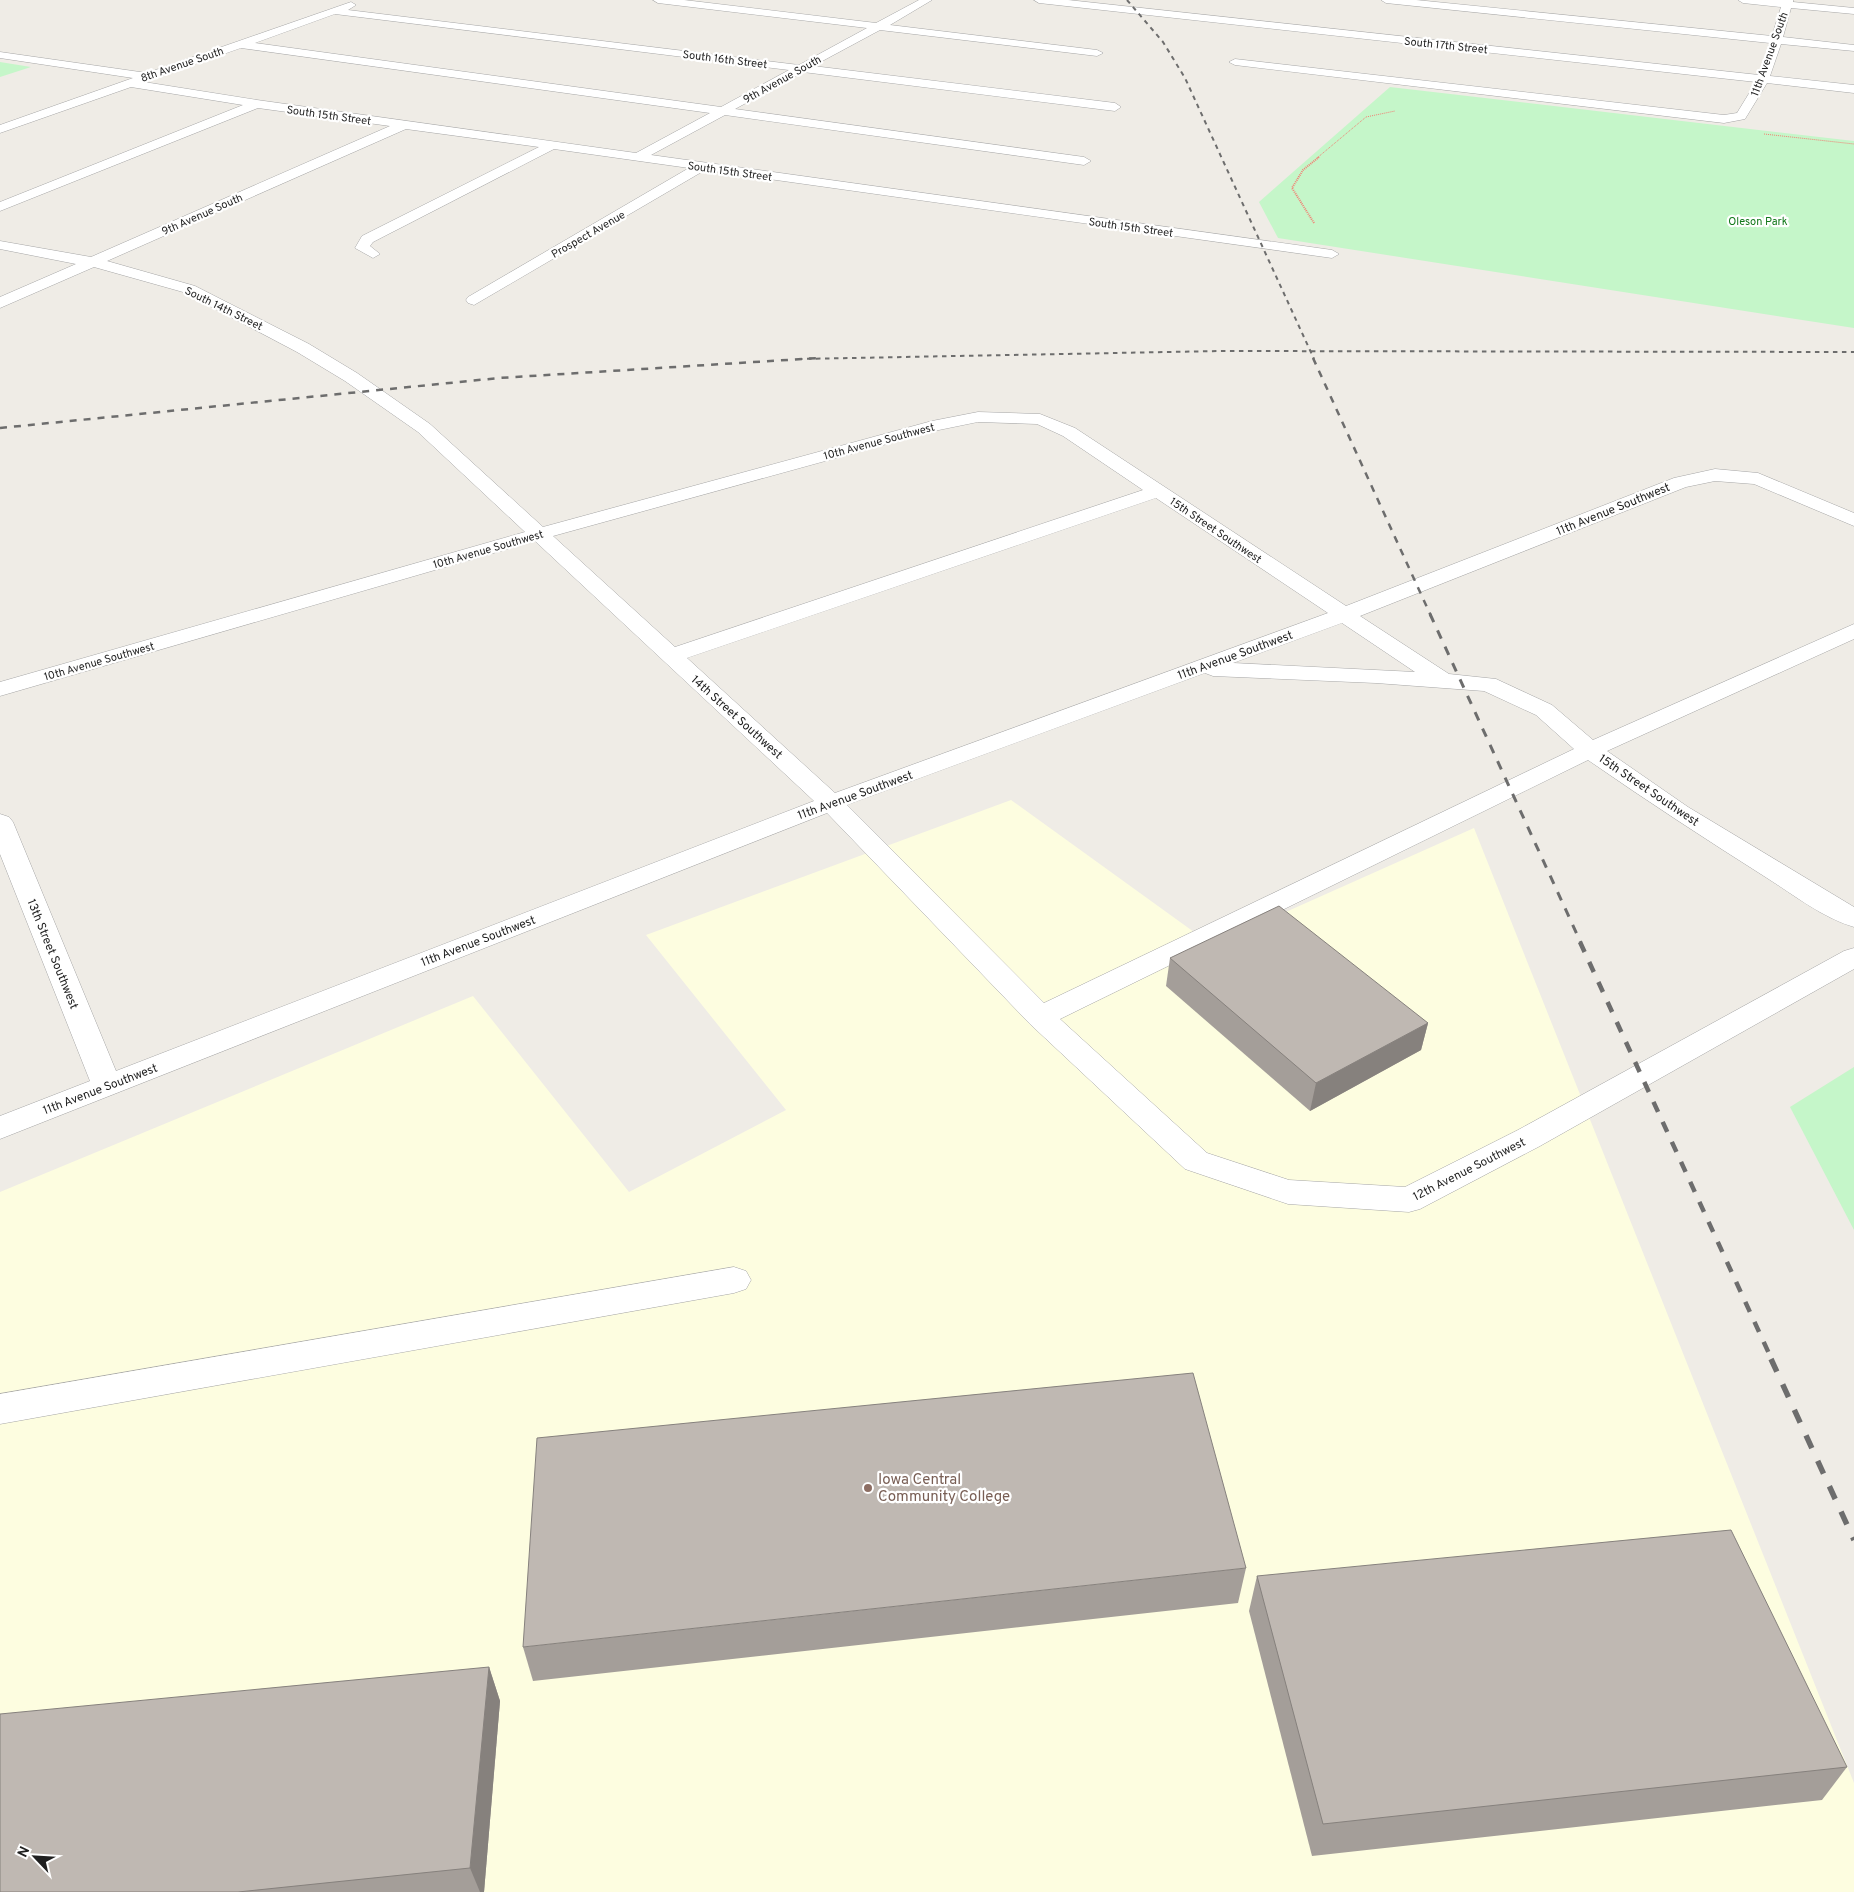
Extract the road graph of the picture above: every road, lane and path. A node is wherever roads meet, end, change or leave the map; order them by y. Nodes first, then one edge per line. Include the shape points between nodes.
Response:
1 (344, 0) edge
2 (658, 0) edge
3 (927, 0) edge
4 (1039, 0) edge
5 (1386, 0) edge
6 (1484, 0) edge
7 (1742, 0) edge
8 (362, 1) edge
9 (1787, 2) edge
10 (1476, 9) junction
11 (334, 11) junction
12 (1854, 11) edge
13 (880, 26) junction
14 (1775, 40) junction
15 (239, 44) junction
16 (1445, 45) junction
17 (1854, 48) edge
18 (1097, 53) dead end
19 (0, 54) edge
20 (1434, 57) dead end
21 (1235, 62) dead end
22 (801, 68) junction
23 (1423, 70) dead end
24 (148, 77) junction
25 (1762, 79) junction
26 (129, 83) junction
27 (1412, 83) junction
28 (1854, 90) edge
29 (256, 104) junction
30 (1115, 107) dead end
31 (1404, 109) dead end
32 (724, 110) junction
33 (403, 125) junction
34 (0, 129) edge
35 (1759, 133) dead end
36 (1854, 144) edge
37 (552, 146) junction
38 (636, 158) junction
39 (1084, 161) dead end
40 (701, 167) junction
41 (0, 207) edge
42 (0, 245) edge
43 (373, 254) dead end
44 (1332, 254) joint
45 (92, 262) junction
46 (474, 300) dead end
47 (0, 303) edge
48 (978, 417) joint
49 (424, 428) joint
50 (1158, 491) junction
51 (1854, 520) edge
52 (538, 534) junction
53 (1346, 614) junction
54 (1854, 631) edge
55 (671, 656) junction
56 (1199, 668) junction
57 (1441, 679) junction
58 (0, 689) edge
59 (1590, 750) junction
60 (831, 803) junction
61 (0, 822) edge
62 (10, 873) edge
63 (1854, 918) edge
64 (1854, 957) edge
65 (1040, 1017) junction
66 (107, 1086) junction
67 (0, 1128) edge
68 (734, 1280) dead end
69 (0, 1409) edge

1 - 8 street
2 - 13 street
3 - 13 street, 9th Avenue South
4 - 16 street, South 17th Street
5 - 10 street
6 - 10 street
7 - 9 street
8 - 11 street, 8th Avenue South
9 - 12 street
9 - 14 street, 11th Avenue South
10 - 14 street
10 - 16 street
11 - 15 street, 8th Avenue South
11 - 22 street, South 16th Street
13 - 18 street
13 - 22 street, 9th Avenue South
14 - 17 street
14 - 25 street, 11th Avenue South
15 - 24 street, 8th Avenue South
15 - 32 street
16 - 20 street
16 - 25 street, South 17th Street
19 - 24 street
21 - 27 street
22 - 30 street, South 16th Street
22 - 32 street, 9th Avenue South
23 - 27 street
24 - 26 street, 8th Avenue South
25 - 27 street, 11th Avenue South via 1742,116 1724,119
25 - 28 street, South 17th Street
26 - 29 street, South 15th Street
26 - 34 street, 8th Avenue South
29 - 33 street, South 15th Street
29 - 41 street
31 - 44 path via 1366,117 1303,170 1292,188
32 - 38 street, 9th Avenue South
32 - 39 street
33 - 37 street, South 15th Street
33 - 45 street, 9th Avenue South
35 - 36 path
37 - 38 street, South 15th Street
37 - 43 street via 367,239 362,248
38 - 40 street, South 15th Street
40 - 44 street, South 15th Street
40 - 46 street, Prospect Avenue
42 - 45 street, South 14th Street
45 - 47 street, 9th Avenue South
45 - 49 street, South 14th Street via 189,289 239,313 351,376
48 - 50 street, 15th Street Southwest via 1040,419 1069,432
48 - 52 street, 10th Avenue Southwest via 932,426
49 - 52 street, 14th Street Southwest
50 - 53 street, 15th Street Southwest
50 - 55 street
51 - 53 street, 11th Avenue Southwest via 1758,480 1714,475 1681,482
52 - 55 street, 14th Street Southwest
52 - 58 street, 10th Avenue Southwest
53 - 56 street, 11th Avenue Southwest
53 - 57 street, 15th Street Southwest
54 - 59 street
55 - 60 street, 14th Street Southwest
56 - 57 street, 15th Street Southwest
56 - 60 street, 11th Avenue Southwest
57 - 59 street, 15th Street Southwest via 1488,684 1544,710
59 - 63 street, 15th Street Southwest via 1679,812
59 - 65 street
60 - 65 street, 14th Street Southwest
60 - 66 street, 11th Avenue Southwest
61 - 62 street, 13th Street Southwest
62 - 66 street, 13th Street Southwest
64 - 65 street, 12th Avenue Southwest via 1529,1138 1409,1200 1288,1192 1196,1161
66 - 67 street, 11th Avenue Southwest
68 - 69 street

